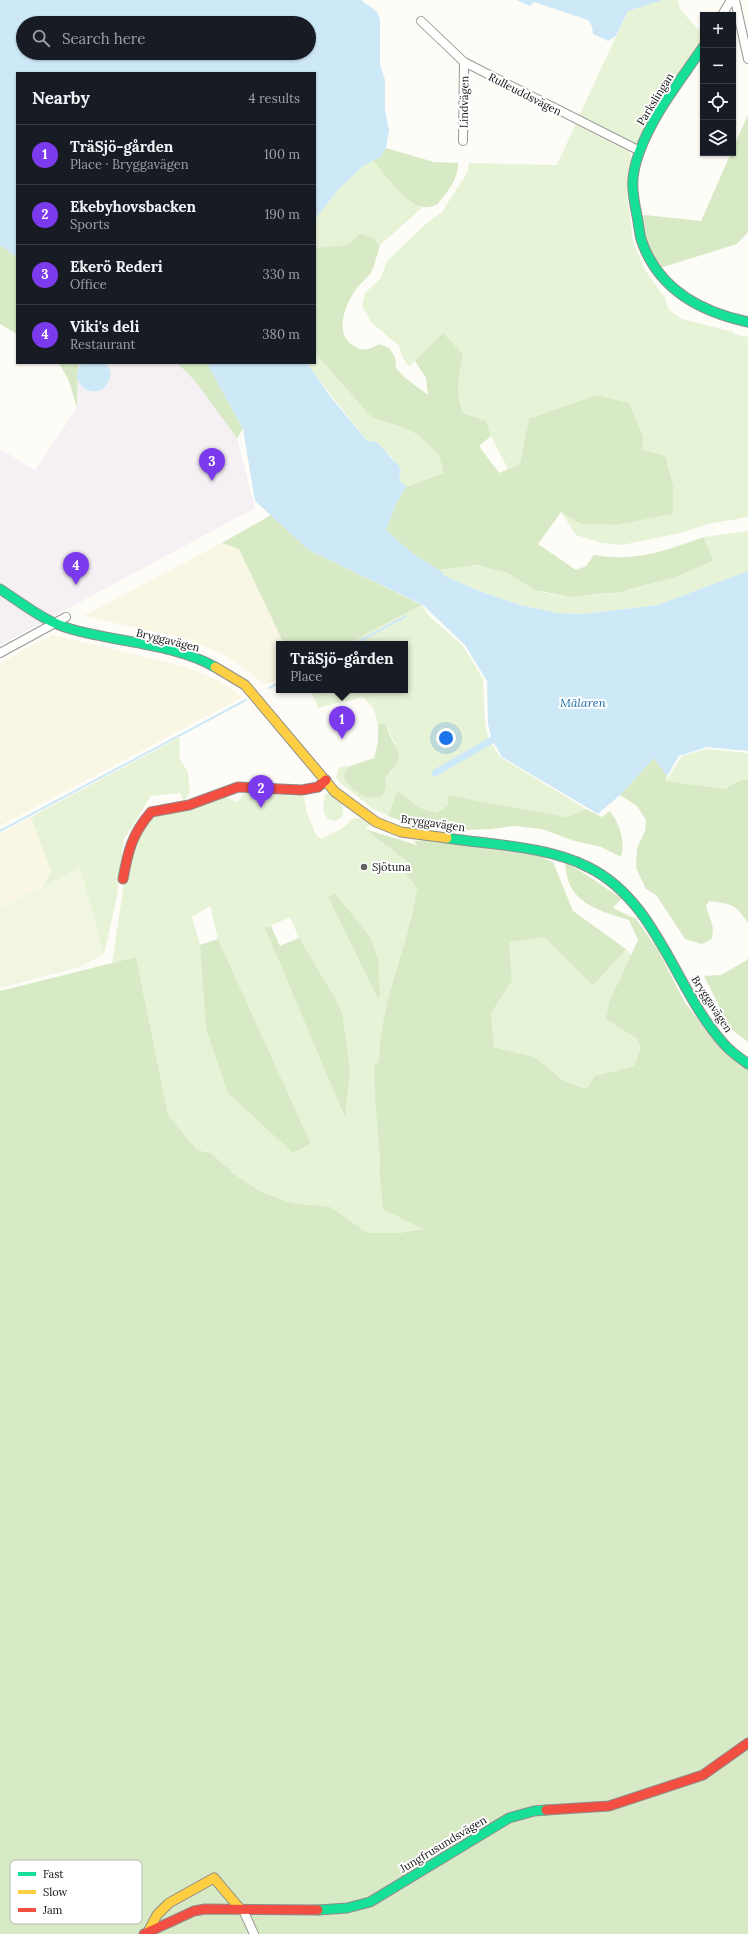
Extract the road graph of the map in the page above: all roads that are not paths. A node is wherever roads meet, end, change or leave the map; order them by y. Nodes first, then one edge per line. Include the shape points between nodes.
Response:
1 (731, 0) edge
2 (735, 0) edge
3 (724, 12) edge
4 (421, 21) dead end
5 (702, 48) edge
6 (748, 59) edge
7 (464, 62) junction
8 (463, 141) dead end
9 (640, 151) junction
10 (748, 322) edge
11 (0, 589) edge
12 (66, 617) dead end
13 (54, 623) junction
14 (0, 653) edge
15 (326, 780) junction
16 (123, 879) dead end
17 (748, 1064) edge
18 (748, 1743) edge
19 (242, 1910) junction
20 (146, 1933) edge
21 (254, 1934) edge

1 - 3 street
2 - 6 street
4 - 7 street, Rulleuddsvägen
5 - 9 street, Parkslingan via 657,116
7 - 8 street, Lindvägen
7 - 9 street, Rulleuddsvägen
9 - 10 street, Parkslingan via 632,187 632,200 642,243 656,271 678,294 704,310
11 - 13 street, Bryggavägen
12 - 13 street
13 - 14 street
13 - 15 street, Bryggavägen via 204,661 245,685
15 - 16 street via 318,787 302,790 238,787 189,805 151,812 134,833 128,849
15 - 17 street, Bryggavägen via 335,792 354,807 376,822 401,832 545,852 589,867 608,879 635,904 706,1020 725,1045
18 - 19 street, Jungfrusundsvägen via 703,1775 609,1806 534,1811 509,1818 358,1907
19 - 20 street, Jungfrusundsvägen via 194,1911
19 - 20 street via 214,1878 169,1903 156,1915
19 - 21 street

